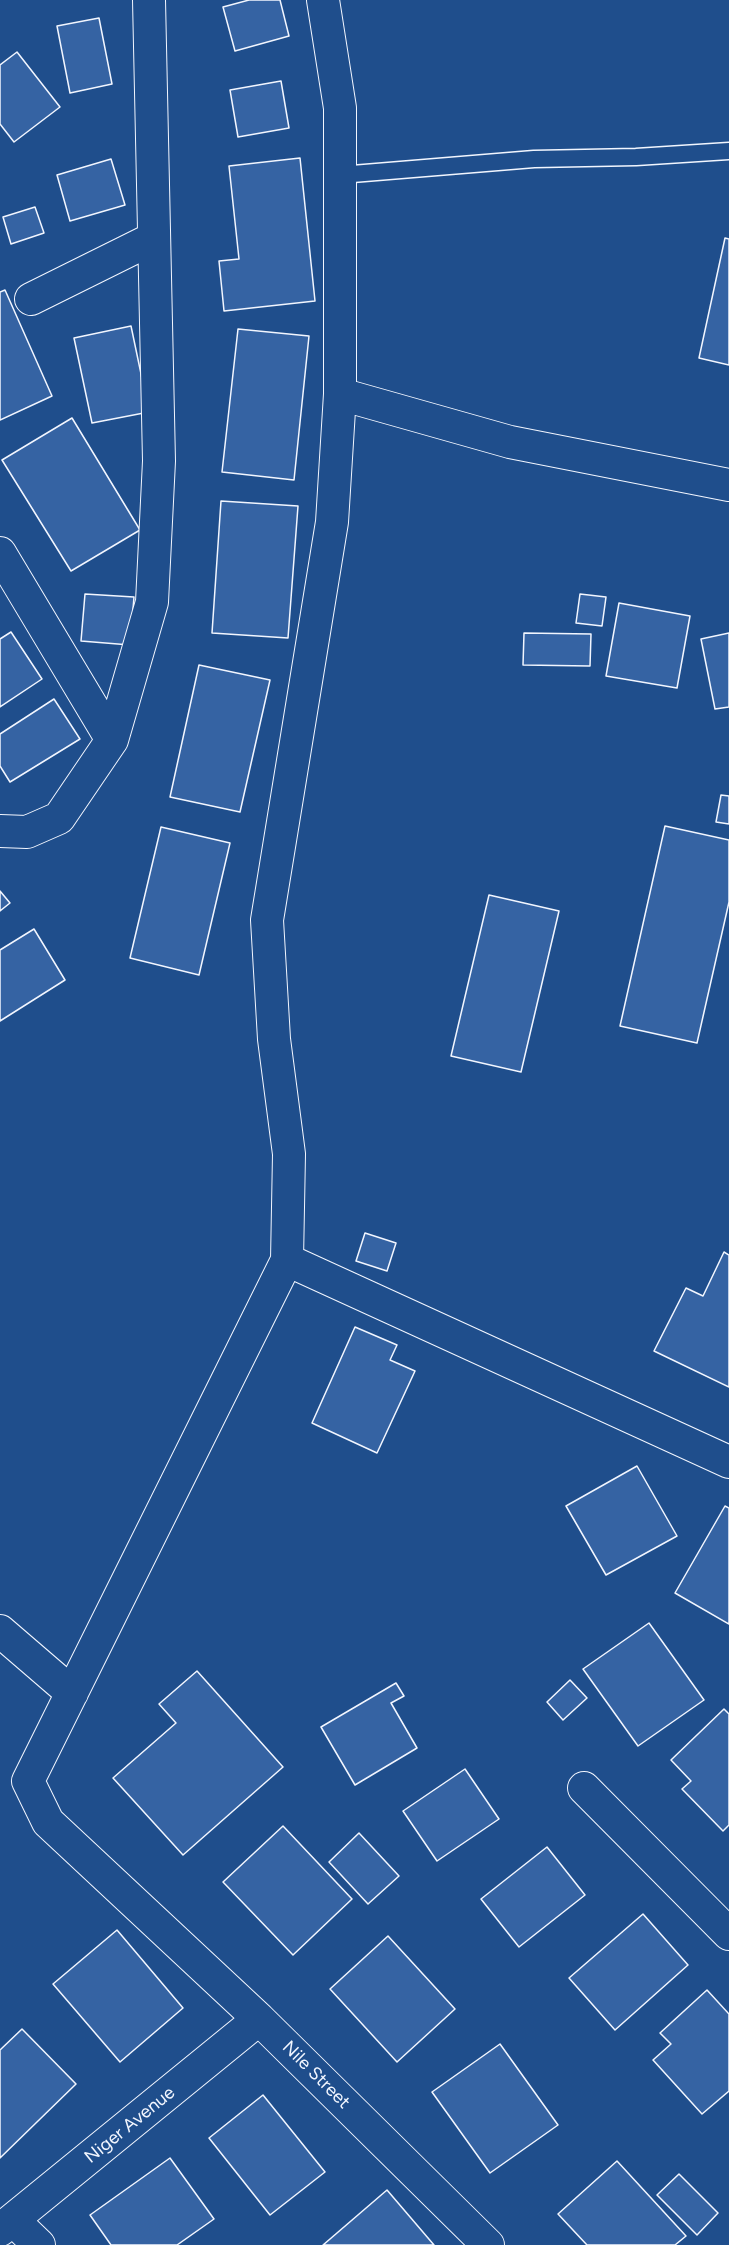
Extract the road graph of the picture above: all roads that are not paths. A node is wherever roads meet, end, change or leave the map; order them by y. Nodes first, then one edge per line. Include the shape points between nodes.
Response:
1 (149, 0) edge
2 (323, 0) edge
3 (729, 151) edge
4 (340, 175) junction
5 (154, 238) junction
6 (31, 299) dead end
7 (340, 394) junction
8 (729, 485) edge
9 (0, 553) edge
10 (112, 740) junction
11 (0, 831) edge
12 (287, 1260) junction
13 (729, 1462) edge
14 (0, 1631) edge
15 (72, 1693) junction
16 (584, 1788) dead end
17 (729, 1934) edge
18 (260, 2019) junction
19 (7, 2225) edge
20 (39, 2245) edge
21 (488, 2245) edge

1 - 5 street
2 - 4 street via 340,108
3 - 4 lane via 534,159
4 - 7 street
5 - 6 street
5 - 10 street via 159,461 152,602
7 - 8 street via 510,442
7 - 12 street via 332,522 267,920 274,1039 289,1154
9 - 10 street
10 - 11 street via 59,818 27,832
12 - 13 street
12 - 15 street
14 - 15 street
15 - 18 street, Nile Street via 28,1780 48,1822
16 - 17 street
18 - 19 street, Niger Avenue
18 - 21 street, Nile Street
19 - 20 street

